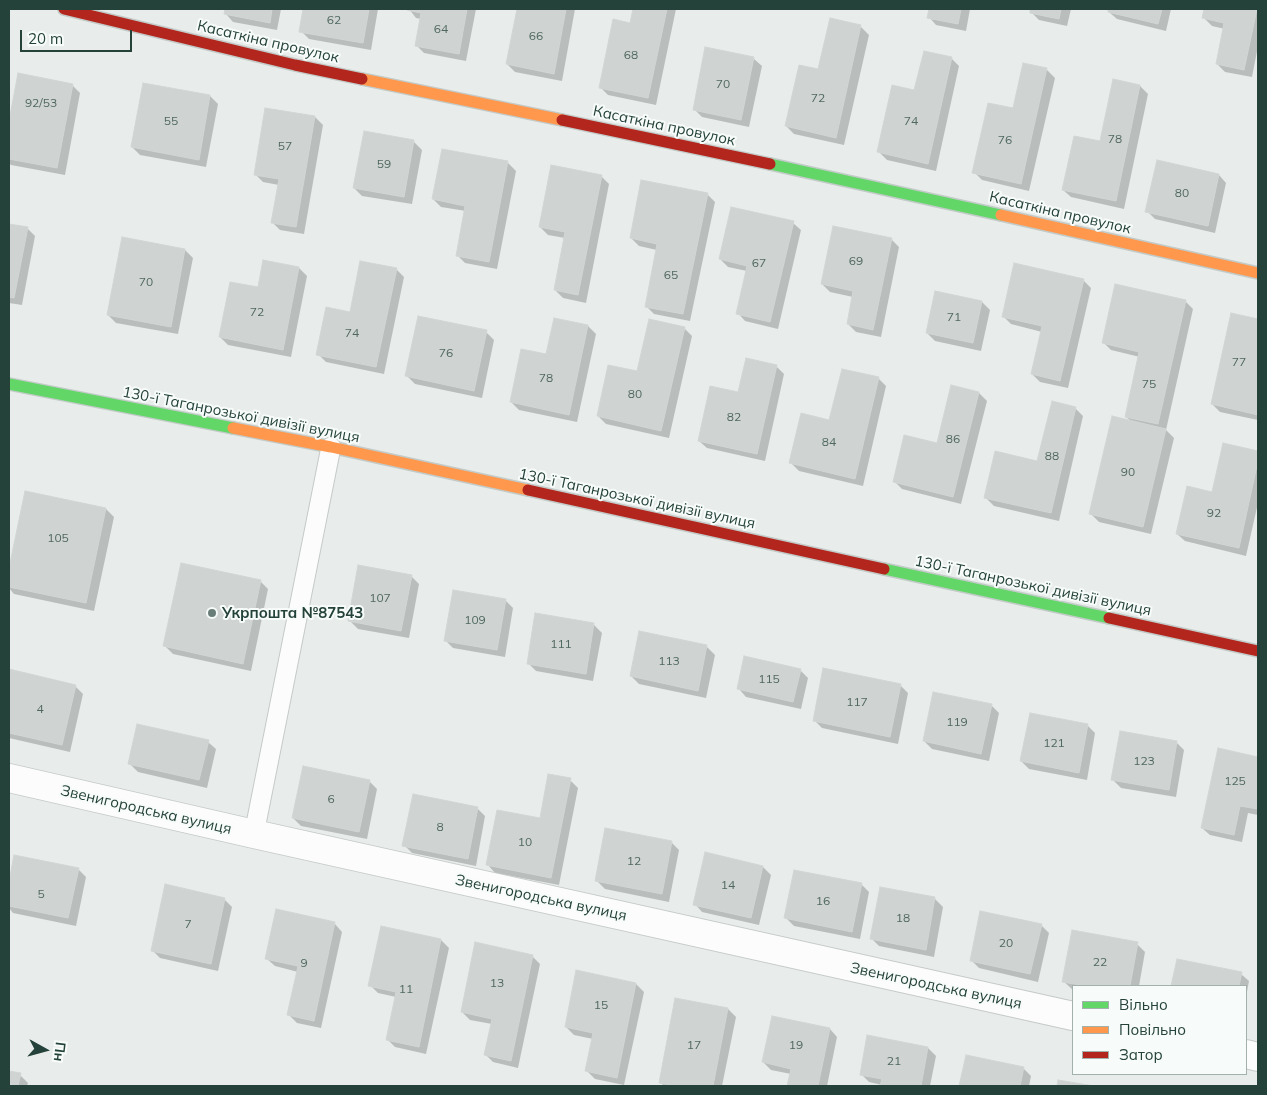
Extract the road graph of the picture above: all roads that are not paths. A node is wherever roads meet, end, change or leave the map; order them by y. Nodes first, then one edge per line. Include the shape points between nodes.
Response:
1 (64, 9) edge
2 (1258, 273) edge
3 (9, 384) edge
4 (331, 447) junction
5 (1258, 651) edge
6 (9, 778) edge
7 (254, 834) junction
8 (1072, 1016) edge

1 - 2 street, Касаткіна провулок via 295,65 741,157
3 - 4 street, 130-ї Таганрозької дивізії вулиця
4 - 5 street, 130-ї Таганрозької дивізії вулиця
4 - 7 lane
6 - 7 street, Звенигородська вулиця
7 - 8 street, Звенигородська вулиця

